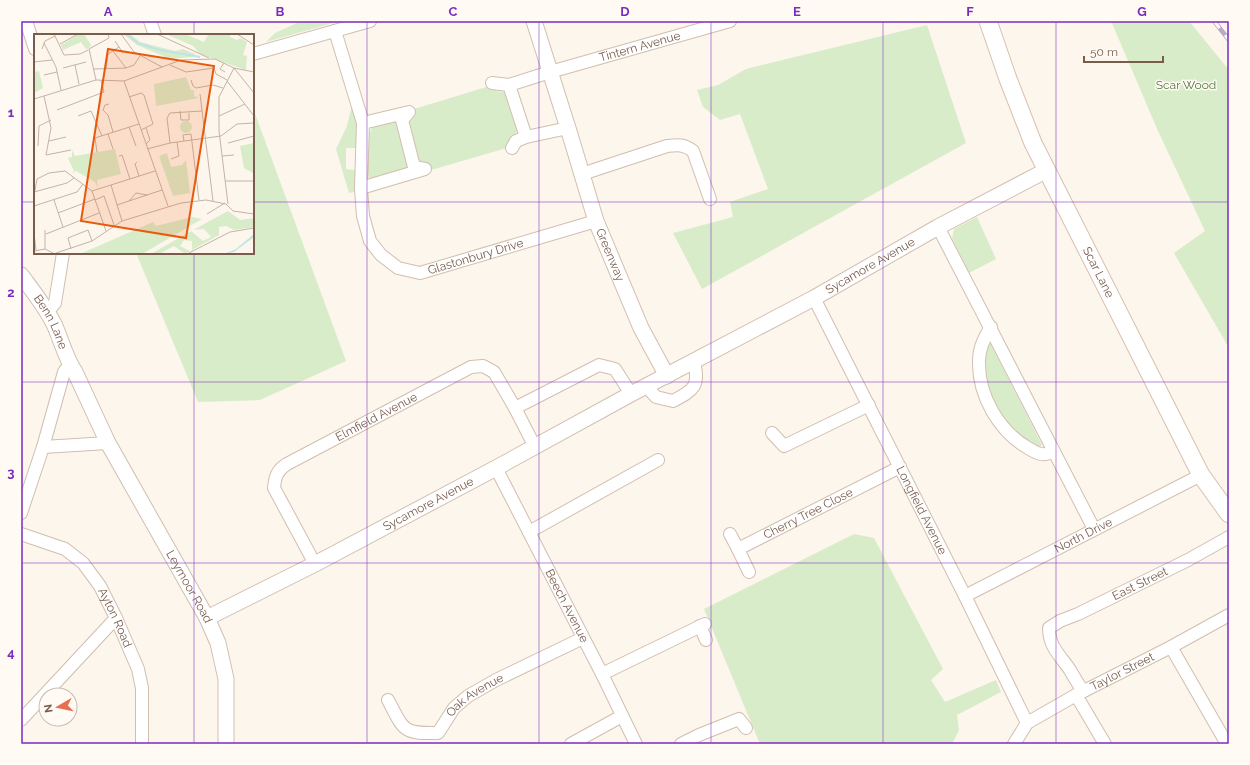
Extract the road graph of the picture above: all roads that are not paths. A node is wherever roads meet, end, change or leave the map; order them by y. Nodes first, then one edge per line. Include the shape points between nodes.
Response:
1 (26, 21) edge
2 (150, 21) edge
3 (370, 21) edge
4 (534, 21) edge
5 (730, 21) edge
6 (988, 21) edge
7 (335, 31) junction
8 (155, 34) edge
9 (34, 46) edge
10 (254, 54) edge
11 (550, 72) junction
12 (492, 83) dead end
13 (509, 85) junction
14 (364, 123) junction
15 (568, 128) junction
16 (526, 137) junction
17 (512, 148) dead end
18 (1047, 170) junction
19 (582, 174) junction
20 (360, 188) junction
21 (710, 199) dead end
22 (596, 222) junction
23 (938, 227) junction
24 (63, 254) edge
25 (21, 275) edge
26 (814, 298) junction
27 (47, 312) junction
28 (991, 327) junction
29 (694, 362) junction
30 (73, 368) junction
31 (667, 376) junction
32 (647, 386) junction
33 (631, 394) junction
34 (869, 405) junction
35 (515, 408) junction
36 (772, 433) dead end
37 (108, 443) junction
38 (43, 446) junction
39 (535, 446) junction
40 (1054, 451) junction
41 (658, 460) dead end
42 (900, 467) junction
43 (496, 468) junction
44 (1201, 474) junction
45 (21, 513) edge
46 (1229, 514) edge
47 (1094, 529) junction
48 (529, 532) junction
49 (21, 534) edge
50 (730, 534) dead end
51 (1229, 537) edge
52 (738, 549) junction
53 (315, 564) junction
54 (750, 572) dead end
55 (965, 596) junction
56 (1229, 615) edge
57 (116, 618) junction
58 (207, 618) junction
59 (583, 638) junction
60 (706, 640) dead end
61 (1171, 647) junction
62 (602, 674) junction
63 (1080, 693) junction
64 (388, 700) dead end
65 (622, 716) junction
66 (21, 720) edge
67 (1027, 723) junction
68 (746, 728) dead end
69 (142, 744) edge
70 (226, 744) edge
71 (571, 744) edge
72 (636, 744) edge
73 (681, 744) edge
74 (1014, 744) edge
75 (1105, 744) edge
76 (1228, 744) edge

1 - 9 street
2 - 8 street
3 - 7 street
4 - 11 street, Greenway
5 - 11 street, Tintern Avenue
6 - 18 main road, Scar Lane via 1008,79
7 - 10 street
7 - 14 street, Glastonbury Drive
11 - 13 street
11 - 15 street, Greenway
12 - 13 street
13 - 16 street
14 - 20 street, Glastonbury Drive
14 - 20 street via 409,112 402,120 414,167 424,169
15 - 16 street
15 - 19 street, Greenway
16 - 17 street via 516,141
18 - 23 street, Sycamore Avenue
18 - 44 main road, Scar Lane
19 - 21 street via 667,146 682,145 693,151
19 - 22 street, Greenway
20 - 22 street, Glastonbury Drive via 363,216 370,241 381,255 398,268 420,273
22 - 31 street, Greenway via 641,328
23 - 26 street, Sycamore Avenue
23 - 28 street
24 - 27 street via 55,303
25 - 27 street, Benn Lane
26 - 29 street, Sycamore Avenue
26 - 34 street, Longfield Avenue
27 - 30 street, Benn Lane
28 - 40 street
28 - 40 street via 984,337 978,362 983,390 989,405 1003,428 1013,438 1041,455 1048,455
29 - 31 street, Sycamore Avenue
29 - 32 street via 697,373 695,385 684,396 674,401 656,397
30 - 37 street, Leymoor Road
30 - 38 street via 64,372
31 - 32 street, Sycamore Avenue
32 - 33 street, Sycamore Avenue
33 - 35 street via 614,369 599,365
33 - 39 street, Sycamore Avenue
34 - 36 street via 784,446
34 - 42 street, Longfield Avenue
35 - 39 street, Elmfield Avenue
35 - 53 street, Elmfield Avenue via 494,372 483,366 471,367 282,467 275,475 274,488
37 - 38 street
37 - 58 street, Leymoor Road
38 - 45 street
39 - 43 street, Sycamore Avenue
40 - 47 street
41 - 48 street
42 - 52 street, Cherry Tree Close
42 - 55 street, Longfield Avenue
43 - 48 street, Beech Avenue
43 - 53 street, Sycamore Avenue
44 - 46 main road, Scar Lane
44 - 47 street, North Drive
47 - 55 street, North Drive
48 - 59 street, Beech Avenue
49 - 57 street, Ayton Road via 65,550 83,563 100,586
50 - 52 street
51 - 63 street, East Street via 1050,628 1049,637 1059,657 1069,668
52 - 54 street
53 - 58 street, Sycamore Avenue
55 - 67 street, Longfield Avenue
56 - 61 street, Taylor Street
57 - 66 street
57 - 69 street, Ayton Road via 138,669 142,688
58 - 70 street, Leymoor Road via 218,643 226,679
59 - 62 street, Beech Avenue
59 - 64 street, Oak Avenue via 468,696 454,708 438,733 417,734 403,727
60 - 62 street via 702,625
61 - 63 street, Taylor Street
61 - 76 street
62 - 65 street, Beech Avenue
63 - 67 street, Taylor Street
63 - 75 street
65 - 71 street
65 - 72 street, Beech Avenue
67 - 74 street, Taylor Street
68 - 73 street via 739,719

